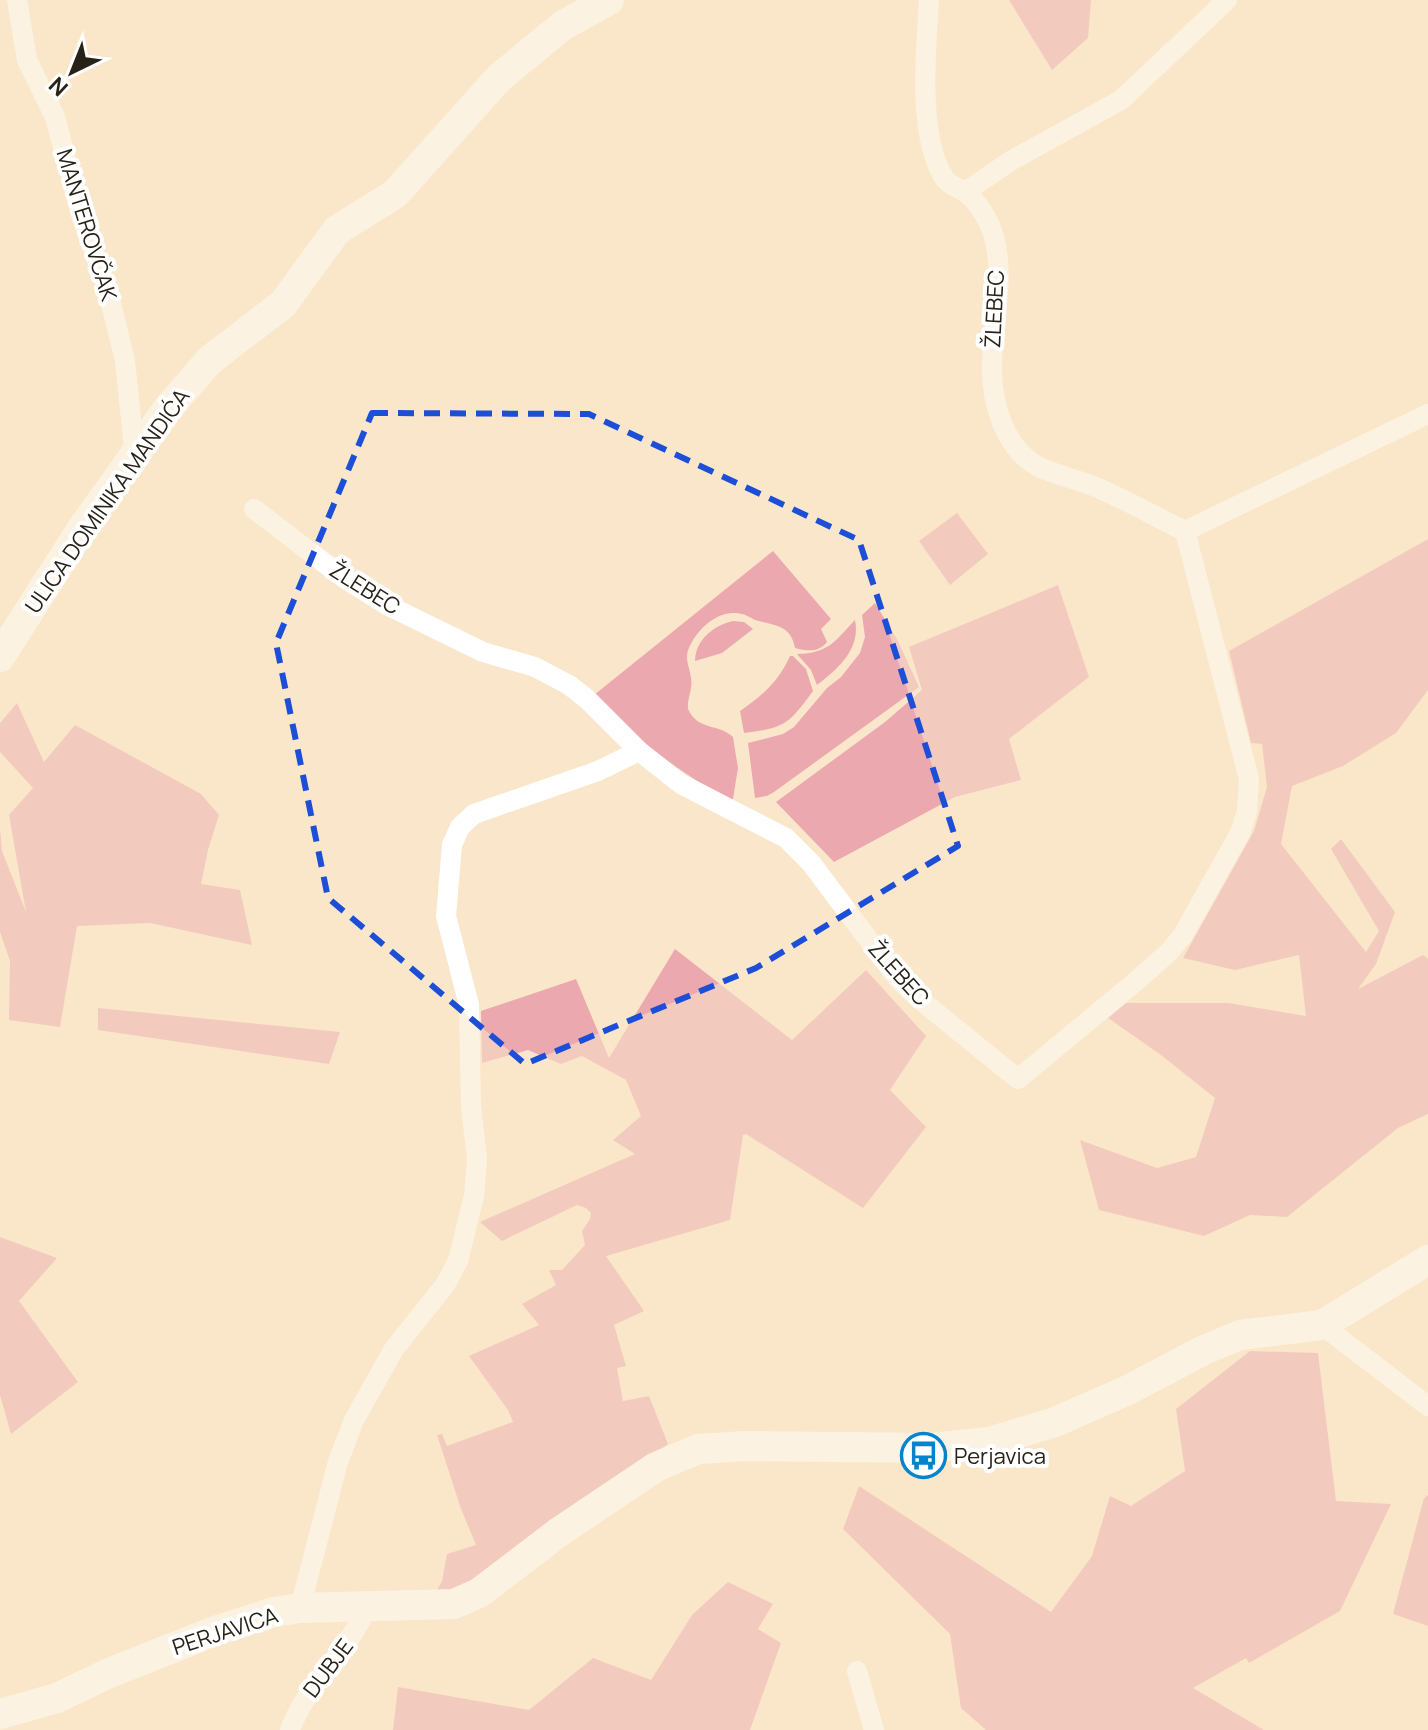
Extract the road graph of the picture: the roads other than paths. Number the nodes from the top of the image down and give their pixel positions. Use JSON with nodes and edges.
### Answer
{"nodes":[{"id":1,"x":17,"y":0,"type":"edge"},
{"id":2,"x":609,"y":0,"type":"edge"},
{"id":3,"x":929,"y":0,"type":"edge"},
{"id":4,"x":1227,"y":0,"type":"edge"},
{"id":5,"x":965,"y":192,"type":"junction"},
{"id":6,"x":1428,"y":414,"type":"edge"},
{"id":7,"x":135,"y":457,"type":"junction"},
{"id":8,"x":254,"y":509,"type":"dead end"},
{"id":9,"x":1185,"y":531,"type":"junction"},
{"id":10,"x":0,"y":657,"type":"edge"},
{"id":11,"x":639,"y":751,"type":"junction"},
{"id":12,"x":1428,"y":1260,"type":"edge"},
{"id":13,"x":1322,"y":1325,"type":"junction"},
{"id":14,"x":1428,"y":1406,"type":"edge"},
{"id":15,"x":367,"y":1606,"type":"junction"},
{"id":16,"x":300,"y":1608,"type":"junction"},
{"id":17,"x":857,"y":1671,"type":"dead end"},
{"id":18,"x":0,"y":1714,"type":"edge"},
{"id":19,"x":290,"y":1730,"type":"edge"},
{"id":20,"x":874,"y":1730,"type":"edge"}],
"edges":[{"from":1,"to":7,"type":"street","name":"MANTEROVČAK"},
{"from":2,"to":7,"type":"street","name":"ULICA DOMINIKA MANDIĆA"},
{"from":3,"to":5,"type":"street","name":"ŽLEBEC"},
{"from":4,"to":5,"type":"street"},
{"from":5,"to":9,"type":"street","name":"ŽLEBEC"},
{"from":6,"to":9,"type":"street"},
{"from":7,"to":10,"type":"street","name":"ULICA DOMINIKA MANDIĆA"},
{"from":8,"to":11,"type":"street","name":"ŽLEBEC"},
{"from":9,"to":11,"type":"street","name":"ŽLEBEC"},
{"from":11,"to":16,"type":"street"},
{"from":12,"to":13,"type":"street","name":"PERJAVICA"},
{"from":13,"to":14,"type":"street"},
{"from":13,"to":15,"type":"street","name":"PERJAVICA"},
{"from":15,"to":16,"type":"street","name":"PERJAVICA"},
{"from":15,"to":19,"type":"street","name":"DUBJE"},
{"from":16,"to":18,"type":"street","name":"PERJAVICA"},
{"from":17,"to":20,"type":"street"}]}
